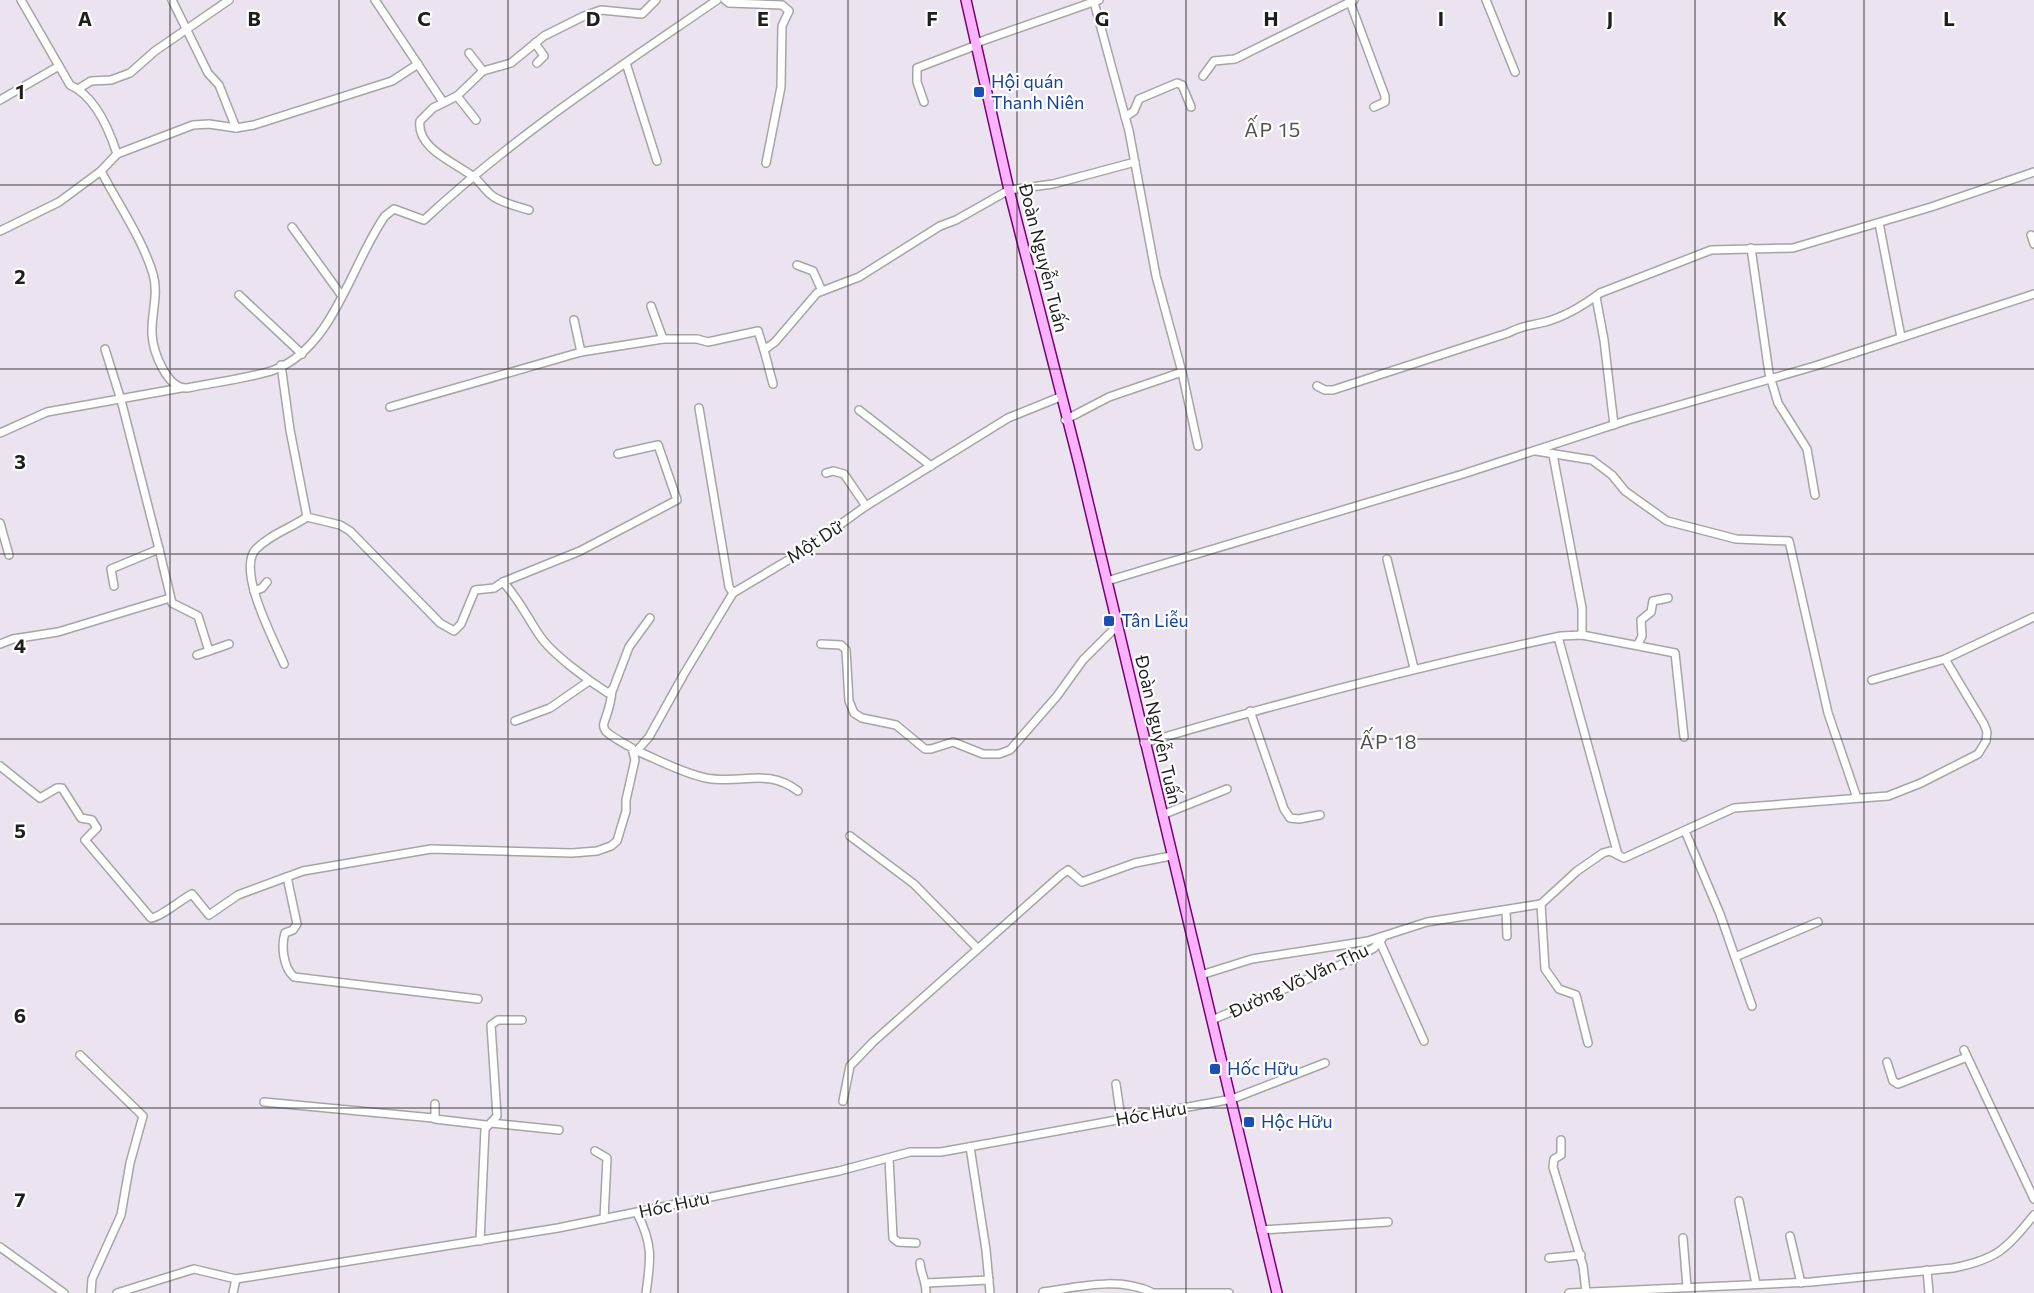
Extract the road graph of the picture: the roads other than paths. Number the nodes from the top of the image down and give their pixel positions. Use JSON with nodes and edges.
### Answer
{"nodes":[{"id":1,"x":21,"y":0,"type":"edge"},
{"id":2,"x":172,"y":0,"type":"edge"},
{"id":3,"x":230,"y":0,"type":"edge"},
{"id":4,"x":375,"y":0,"type":"edge"},
{"id":5,"x":656,"y":0,"type":"edge"},
{"id":6,"x":717,"y":0,"type":"edge"},
{"id":7,"x":725,"y":0,"type":"edge"},
{"id":8,"x":966,"y":0,"type":"edge"},
{"id":9,"x":1486,"y":0,"type":"edge"},
{"id":10,"x":1097,"y":1,"type":"edge"},
{"id":11,"x":1352,"y":1,"type":"edge"},
{"id":12,"x":189,"y":30,"type":"junction"},
{"id":13,"x":535,"y":43,"type":"junction"},
{"id":14,"x":977,"y":44,"type":"junction"},
{"id":15,"x":469,"y":53,"type":"dead end"},
{"id":16,"x":537,"y":63,"type":"dead end"},
{"id":17,"x":626,"y":63,"type":"junction"},
{"id":18,"x":418,"y":64,"type":"junction"},
{"id":19,"x":59,"y":66,"type":"junction"},
{"id":20,"x":483,"y":71,"type":"junction"},
{"id":21,"x":1515,"y":72,"type":"dead end"},
{"id":22,"x":1203,"y":76,"type":"dead end"},
{"id":23,"x":78,"y":89,"type":"junction"},
{"id":24,"x":457,"y":96,"type":"junction"},
{"id":25,"x":0,"y":100,"type":"edge"},
{"id":26,"x":443,"y":102,"type":"junction"},
{"id":27,"x":924,"y":102,"type":"dead end"},
{"id":28,"x":1374,"y":106,"type":"dead end"},
{"id":29,"x":1191,"y":108,"type":"dead end"},
{"id":30,"x":1125,"y":117,"type":"junction"},
{"id":31,"x":476,"y":120,"type":"dead end"},
{"id":32,"x":236,"y":128,"type":"junction"},
{"id":33,"x":117,"y":154,"type":"junction"},
{"id":34,"x":657,"y":161,"type":"dead end"},
{"id":35,"x":1135,"y":162,"type":"junction"},
{"id":36,"x":766,"y":163,"type":"dead end"},
{"id":37,"x":101,"y":171,"type":"junction"},
{"id":38,"x":2034,"y":172,"type":"edge"},
{"id":39,"x":472,"y":175,"type":"junction"},
{"id":40,"x":1008,"y":190,"type":"junction"},
{"id":41,"x":529,"y":210,"type":"dead end"},
{"id":42,"x":1879,"y":223,"type":"junction"},
{"id":43,"x":292,"y":227,"type":"dead end"},
{"id":44,"x":0,"y":231,"type":"edge"},
{"id":45,"x":2031,"y":235,"type":"dead end"},
{"id":46,"x":2034,"y":243,"type":"edge"},
{"id":47,"x":1750,"y":248,"type":"junction"},
{"id":48,"x":797,"y":265,"type":"dead end"},
{"id":49,"x":822,"y":291,"type":"junction"},
{"id":50,"x":2034,"y":294,"type":"edge"},
{"id":51,"x":238,"y":295,"type":"dead end"},
{"id":52,"x":342,"y":296,"type":"junction"},
{"id":53,"x":1596,"y":297,"type":"junction"},
{"id":54,"x":651,"y":306,"type":"dead end"},
{"id":55,"x":574,"y":320,"type":"dead end"},
{"id":56,"x":1901,"y":337,"type":"junction"},
{"id":57,"x":663,"y":339,"type":"junction"},
{"id":58,"x":105,"y":349,"type":"dead end"},
{"id":59,"x":764,"y":350,"type":"junction"},
{"id":60,"x":581,"y":352,"type":"junction"},
{"id":61,"x":302,"y":354,"type":"junction"},
{"id":62,"x":281,"y":366,"type":"junction"},
{"id":63,"x":1182,"y":372,"type":"junction"},
{"id":64,"x":1771,"y":379,"type":"junction"},
{"id":65,"x":773,"y":384,"type":"dead end"},
{"id":66,"x":1317,"y":387,"type":"dead end"},
{"id":67,"x":180,"y":388,"type":"junction"},
{"id":68,"x":1060,"y":397,"type":"junction"},
{"id":69,"x":121,"y":400,"type":"junction"},
{"id":70,"x":390,"y":407,"type":"dead end"},
{"id":71,"x":699,"y":408,"type":"dead end"},
{"id":72,"x":860,"y":410,"type":"dead end"},
{"id":73,"x":1065,"y":420,"type":"junction"},
{"id":74,"x":1614,"y":425,"type":"junction"},
{"id":75,"x":0,"y":433,"type":"edge"},
{"id":76,"x":1198,"y":446,"type":"dead end"},
{"id":77,"x":1536,"y":451,"type":"junction"},
{"id":78,"x":618,"y":454,"type":"dead end"},
{"id":79,"x":1553,"y":456,"type":"junction"},
{"id":80,"x":931,"y":466,"type":"junction"},
{"id":81,"x":826,"y":473,"type":"dead end"},
{"id":82,"x":1815,"y":495,"type":"dead end"},
{"id":83,"x":866,"y":506,"type":"junction"},
{"id":84,"x":307,"y":517,"type":"junction"},
{"id":85,"x":0,"y":523,"type":"edge"},
{"id":86,"x":159,"y":549,"type":"junction"},
{"id":87,"x":9,"y":555,"type":"dead end"},
{"id":88,"x":1387,"y":559,"type":"dead end"},
{"id":89,"x":1107,"y":580,"type":"junction"},
{"id":90,"x":267,"y":582,"type":"dead end"},
{"id":91,"x":503,"y":582,"type":"junction"},
{"id":92,"x":114,"y":586,"type":"dead end"},
{"id":93,"x":254,"y":591,"type":"junction"},
{"id":94,"x":733,"y":593,"type":"junction"},
{"id":95,"x":170,"y":598,"type":"junction"},
{"id":96,"x":1668,"y":598,"type":"dead end"},
{"id":97,"x":2034,"y":617,"type":"edge"},
{"id":98,"x":650,"y":618,"type":"dead end"},
{"id":99,"x":1117,"y":626,"type":"junction"},
{"id":100,"x":1581,"y":635,"type":"junction"},
{"id":101,"x":1557,"y":637,"type":"junction"},
{"id":102,"x":0,"y":644,"type":"edge"},
{"id":103,"x":229,"y":644,"type":"dead end"},
{"id":104,"x":822,"y":644,"type":"dead end"},
{"id":105,"x":1638,"y":644,"type":"junction"},
{"id":106,"x":209,"y":651,"type":"junction"},
{"id":107,"x":198,"y":655,"type":"dead end"},
{"id":108,"x":1945,"y":659,"type":"junction"},
{"id":109,"x":284,"y":664,"type":"dead end"},
{"id":110,"x":1414,"y":669,"type":"junction"},
{"id":111,"x":1872,"y":680,"type":"dead end"},
{"id":112,"x":588,"y":681,"type":"junction"},
{"id":113,"x":612,"y":691,"type":"junction"},
{"id":114,"x":1250,"y":711,"type":"junction"},
{"id":115,"x":515,"y":721,"type":"dead end"},
{"id":116,"x":1684,"y":736,"type":"dead end"},
{"id":117,"x":1144,"y":743,"type":"junction"},
{"id":118,"x":636,"y":752,"type":"junction"},
{"id":119,"x":0,"y":766,"type":"edge"},
{"id":120,"x":1227,"y":789,"type":"dead end"},
{"id":121,"x":798,"y":791,"type":"dead end"},
{"id":122,"x":1857,"y":798,"type":"junction"},
{"id":123,"x":1162,"y":815,"type":"junction"},
{"id":124,"x":1320,"y":815,"type":"dead end"},
{"id":125,"x":1685,"y":831,"type":"junction"},
{"id":126,"x":850,"y":836,"type":"dead end"},
{"id":127,"x":1618,"y":855,"type":"junction"},
{"id":128,"x":1171,"y":856,"type":"junction"},
{"id":129,"x":287,"y":877,"type":"junction"},
{"id":130,"x":1541,"y":904,"type":"junction"},
{"id":131,"x":1506,"y":910,"type":"junction"},
{"id":132,"x":1818,"y":922,"type":"dead end"},
{"id":133,"x":1507,"y":936,"type":"dead end"},
{"id":134,"x":1382,"y":940,"type":"junction"},
{"id":135,"x":977,"y":948,"type":"junction"},
{"id":136,"x":1735,"y":957,"type":"junction"},
{"id":137,"x":1201,"y":975,"type":"junction"},
{"id":138,"x":478,"y":999,"type":"dead end"},
{"id":139,"x":1752,"y":1006,"type":"dead end"},
{"id":140,"x":522,"y":1020,"type":"dead end"},
{"id":141,"x":1212,"y":1020,"type":"junction"},
{"id":142,"x":1424,"y":1041,"type":"dead end"},
{"id":143,"x":1588,"y":1043,"type":"dead end"},
{"id":144,"x":80,"y":1055,"type":"dead end"},
{"id":145,"x":1887,"y":1062,"type":"dead end"},
{"id":146,"x":1325,"y":1064,"type":"dead end"},
{"id":147,"x":1116,"y":1084,"type":"dead end"},
{"id":148,"x":1232,"y":1099,"type":"junction"},
{"id":149,"x":843,"y":1101,"type":"dead end"},
{"id":150,"x":264,"y":1102,"type":"dead end"},
{"id":151,"x":435,"y":1104,"type":"dead end"},
{"id":152,"x":433,"y":1118,"type":"junction"},
{"id":153,"x":1121,"y":1119,"type":"junction"},
{"id":154,"x":487,"y":1124,"type":"junction"},
{"id":155,"x":559,"y":1130,"type":"dead end"},
{"id":156,"x":1561,"y":1140,"type":"dead end"},
{"id":157,"x":970,"y":1147,"type":"junction"},
{"id":158,"x":595,"y":1151,"type":"dead end"},
{"id":159,"x":889,"y":1158,"type":"junction"},
{"id":160,"x":2034,"y":1199,"type":"edge"},
{"id":161,"x":1739,"y":1201,"type":"dead end"},
{"id":162,"x":637,"y":1212,"type":"junction"},
{"id":163,"x":2034,"y":1215,"type":"edge"},
{"id":164,"x":604,"y":1219,"type":"junction"},
{"id":165,"x":1388,"y":1222,"type":"dead end"},
{"id":166,"x":1261,"y":1230,"type":"junction"},
{"id":167,"x":1790,"y":1236,"type":"dead end"},
{"id":168,"x":1683,"y":1238,"type":"dead end"},
{"id":169,"x":480,"y":1241,"type":"junction"},
{"id":170,"x":916,"y":1243,"type":"dead end"},
{"id":171,"x":0,"y":1247,"type":"edge"},
{"id":172,"x":1581,"y":1255,"type":"junction"},
{"id":173,"x":1549,"y":1258,"type":"dead end"},
{"id":174,"x":920,"y":1263,"type":"dead end"},
{"id":175,"x":1927,"y":1270,"type":"junction"},
{"id":176,"x":236,"y":1279,"type":"junction"},
{"id":177,"x":989,"y":1280,"type":"junction"},
{"id":178,"x":926,"y":1283,"type":"junction"},
{"id":179,"x":1801,"y":1283,"type":"junction"},
{"id":180,"x":1756,"y":1284,"type":"junction"},
{"id":181,"x":1687,"y":1287,"type":"junction"},
{"id":182,"x":1616,"y":1291,"type":"edge"},
{"id":183,"x":1043,"y":1292,"type":"edge"},
{"id":184,"x":1586,"y":1292,"type":"edge"},
{"id":185,"x":64,"y":1293,"type":"edge"},
{"id":186,"x":91,"y":1293,"type":"edge"},
{"id":187,"x":117,"y":1293,"type":"edge"},
{"id":188,"x":233,"y":1293,"type":"edge"},
{"id":189,"x":646,"y":1293,"type":"edge"},
{"id":190,"x":926,"y":1293,"type":"edge"},
{"id":191,"x":990,"y":1293,"type":"edge"},
{"id":192,"x":1155,"y":1293,"type":"edge"},
{"id":193,"x":1229,"y":1293,"type":"edge"},
{"id":194,"x":1277,"y":1293,"type":"edge"},
{"id":195,"x":1569,"y":1293,"type":"edge"},
{"id":196,"x":1929,"y":1293,"type":"edge"}],
"edges":[{"from":1,"to":19,"type":"street"},
{"from":2,"to":12,"type":"street"},
{"from":3,"to":12,"type":"street"},
{"from":4,"to":18,"type":"street"},
{"from":5,"to":13,"type":"street"},
{"from":6,"to":17,"type":"street"},
{"from":7,"to":36,"type":"street"},
{"from":8,"to":14,"type":"main road","name":"Đoàn Nguyễn Tuấn"},
{"from":9,"to":21,"type":"street"},
{"from":10,"to":14,"type":"street"},
{"from":10,"to":30,"type":"street"},
{"from":11,"to":22,"type":"street"},
{"from":11,"to":28,"type":"street"},
{"from":12,"to":23,"type":"street"},
{"from":12,"to":32,"type":"street"},
{"from":13,"to":16,"type":"street"},
{"from":13,"to":20,"type":"street"},
{"from":14,"to":27,"type":"street"},
{"from":14,"to":40,"type":"main road","name":"Đoàn Nguyễn Tuấn"},
{"from":15,"to":20,"type":"street"},
{"from":17,"to":34,"type":"street"},
{"from":17,"to":39,"type":"street"},
{"from":18,"to":26,"type":"street"},
{"from":18,"to":32,"type":"street"},
{"from":19,"to":23,"type":"street"},
{"from":19,"to":25,"type":"street"},
{"from":20,"to":24,"type":"street"},
{"from":23,"to":33,"type":"street"},
{"from":24,"to":26,"type":"street"},
{"from":24,"to":31,"type":"street"},
{"from":26,"to":39,"type":"street"},
{"from":29,"to":30,"type":"street"},
{"from":30,"to":35,"type":"street"},
{"from":32,"to":33,"type":"street"},
{"from":33,"to":37,"type":"street"},
{"from":35,"to":40,"type":"street"},
{"from":35,"to":63,"type":"street"},
{"from":37,"to":44,"type":"street"},
{"from":37,"to":67,"type":"street"},
{"from":38,"to":42,"type":"street"},
{"from":39,"to":41,"type":"street"},
{"from":39,"to":52,"type":"street"},
{"from":40,"to":49,"type":"street"},
{"from":40,"to":68,"type":"main road","name":"Đoàn Nguyễn Tuấn"},
{"from":42,"to":47,"type":"street"},
{"from":42,"to":56,"type":"street"},
{"from":43,"to":52,"type":"street"},
{"from":45,"to":46,"type":"street"},
{"from":47,"to":53,"type":"street"},
{"from":47,"to":64,"type":"street"},
{"from":48,"to":49,"type":"street"},
{"from":49,"to":59,"type":"street"},
{"from":50,"to":56,"type":"street"},
{"from":51,"to":61,"type":"street"},
{"from":52,"to":61,"type":"street"},
{"from":53,"to":66,"type":"street"},
{"from":53,"to":74,"type":"street"},
{"from":54,"to":57,"type":"street"},
{"from":55,"to":60,"type":"street"},
{"from":56,"to":64,"type":"street"},
{"from":57,"to":59,"type":"street"},
{"from":57,"to":60,"type":"street"},
{"from":58,"to":69,"type":"street"},
{"from":59,"to":65,"type":"street"},
{"from":60,"to":70,"type":"street"},
{"from":61,"to":62,"type":"street"},
{"from":62,"to":67,"type":"street"},
{"from":62,"to":84,"type":"street"},
{"from":63,"to":73,"type":"street"},
{"from":63,"to":76,"type":"street"},
{"from":64,"to":74,"type":"street"},
{"from":64,"to":82,"type":"street"},
{"from":67,"to":69,"type":"street"},
{"from":68,"to":73,"type":"main road","name":"Đoàn Nguyễn Tuấn"},
{"from":68,"to":80,"type":"street","name":"Một Dữ"},
{"from":69,"to":75,"type":"street"},
{"from":69,"to":86,"type":"street"},
{"from":71,"to":94,"type":"street"},
{"from":72,"to":80,"type":"street"},
{"from":73,"to":89,"type":"main road","name":"Đoàn Nguyễn Tuấn"},
{"from":74,"to":77,"type":"street"},
{"from":77,"to":79,"type":"street"},
{"from":77,"to":89,"type":"street"},
{"from":78,"to":91,"type":"street"},
{"from":79,"to":100,"type":"street"},
{"from":79,"to":122,"type":"street"},
{"from":80,"to":83,"type":"street","name":"Một Dữ"},
{"from":81,"to":83,"type":"street"},
{"from":83,"to":94,"type":"street","name":"Một Dữ"},
{"from":84,"to":91,"type":"street"},
{"from":84,"to":93,"type":"street"},
{"from":85,"to":87,"type":"street"},
{"from":86,"to":92,"type":"street"},
{"from":86,"to":95,"type":"street"},
{"from":88,"to":110,"type":"street"},
{"from":89,"to":99,"type":"main road","name":"Đoàn Nguyễn Tuấn"},
{"from":90,"to":93,"type":"street"},
{"from":91,"to":112,"type":"street"},
{"from":93,"to":109,"type":"street"},
{"from":94,"to":118,"type":"street","name":"Một Dữ"},
{"from":95,"to":102,"type":"street"},
{"from":95,"to":106,"type":"street"},
{"from":96,"to":105,"type":"street"},
{"from":97,"to":108,"type":"street"},
{"from":98,"to":113,"type":"street"},
{"from":99,"to":104,"type":"street"},
{"from":99,"to":117,"type":"main road","name":"Đoàn Nguyễn Tuấn"},
{"from":100,"to":101,"type":"street"},
{"from":100,"to":105,"type":"street"},
{"from":101,"to":110,"type":"street"},
{"from":101,"to":127,"type":"street"},
{"from":103,"to":106,"type":"street"},
{"from":105,"to":116,"type":"street"},
{"from":106,"to":107,"type":"street"},
{"from":108,"to":111,"type":"street"},
{"from":108,"to":122,"type":"street"},
{"from":110,"to":114,"type":"street"},
{"from":112,"to":113,"type":"street"},
{"from":112,"to":115,"type":"street"},
{"from":113,"to":118,"type":"street"},
{"from":114,"to":117,"type":"street"},
{"from":114,"to":124,"type":"street"},
{"from":117,"to":123,"type":"main road","name":"Đoàn Nguyễn Tuấn"},
{"from":118,"to":121,"type":"street"},
{"from":118,"to":129,"type":"street"},
{"from":119,"to":129,"type":"street"},
{"from":120,"to":123,"type":"street"},
{"from":122,"to":125,"type":"street"},
{"from":123,"to":128,"type":"main road","name":"Đoàn Nguyễn Tuấn"},
{"from":125,"to":127,"type":"street"},
{"from":125,"to":136,"type":"street"},
{"from":126,"to":135,"type":"street"},
{"from":127,"to":130,"type":"street"},
{"from":128,"to":135,"type":"street"},
{"from":128,"to":137,"type":"main road","name":"Đoàn Nguyễn Tuấn"},
{"from":129,"to":138,"type":"street"},
{"from":130,"to":131,"type":"street"},
{"from":130,"to":143,"type":"street"},
{"from":131,"to":133,"type":"street"},
{"from":131,"to":134,"type":"street"},
{"from":132,"to":136,"type":"street"},
{"from":134,"to":137,"type":"street"},
{"from":134,"to":141,"type":"street","name":"Đường Võ Văn Thu"},
{"from":134,"to":142,"type":"street"},
{"from":135,"to":149,"type":"street"},
{"from":136,"to":139,"type":"street"},
{"from":137,"to":141,"type":"main road","name":"Đoàn Nguyễn Tuấn"},
{"from":140,"to":154,"type":"street"},
{"from":141,"to":148,"type":"main road","name":"Đoàn Nguyễn Tuấn"},
{"from":144,"to":186,"type":"street"},
{"from":145,"to":160,"type":"street"},
{"from":146,"to":148,"type":"street","name":"Hóc Hưu"},
{"from":147,"to":153,"type":"street"},
{"from":148,"to":153,"type":"street","name":"Hóc Hưu"},
{"from":148,"to":166,"type":"main road","name":"Đoàn Nguyễn Tuấn"},
{"from":150,"to":152,"type":"street"},
{"from":151,"to":152,"type":"street"},
{"from":152,"to":154,"type":"street"},
{"from":153,"to":157,"type":"street","name":"Hóc Hưu"},
{"from":154,"to":155,"type":"street"},
{"from":154,"to":169,"type":"street"},
{"from":156,"to":172,"type":"street"},
{"from":157,"to":159,"type":"street","name":"Hóc Hưu"},
{"from":157,"to":177,"type":"street"},
{"from":158,"to":164,"type":"street"},
{"from":159,"to":162,"type":"street","name":"Hóc Hưu"},
{"from":159,"to":170,"type":"street"},
{"from":161,"to":180,"type":"street"},
{"from":162,"to":164,"type":"street","name":"Hóc Hưu"},
{"from":162,"to":189,"type":"street"},
{"from":163,"to":175,"type":"street"},
{"from":164,"to":169,"type":"street","name":"Hóc Hưu"},
{"from":165,"to":166,"type":"street"},
{"from":166,"to":194,"type":"main road","name":"Đoàn Nguyễn Tuấn"},
{"from":167,"to":179,"type":"street"},
{"from":168,"to":181,"type":"street"},
{"from":169,"to":176,"type":"street","name":"Hóc Hưu"},
{"from":171,"to":185,"type":"street"},
{"from":172,"to":173,"type":"street"},
{"from":172,"to":184,"type":"street"},
{"from":174,"to":178,"type":"street"},
{"from":175,"to":179,"type":"street"},
{"from":175,"to":196,"type":"street"},
{"from":176,"to":187,"type":"street","name":"Hóc Hưu"},
{"from":176,"to":188,"type":"street"},
{"from":177,"to":178,"type":"street"},
{"from":177,"to":191,"type":"street"},
{"from":178,"to":190,"type":"street"},
{"from":179,"to":180,"type":"street"},
{"from":180,"to":181,"type":"street"},
{"from":181,"to":182,"type":"street"},
{"from":182,"to":184,"type":"street"},
{"from":183,"to":192,"type":"street"},
{"from":184,"to":195,"type":"street"},
{"from":192,"to":193,"type":"street"}]}
